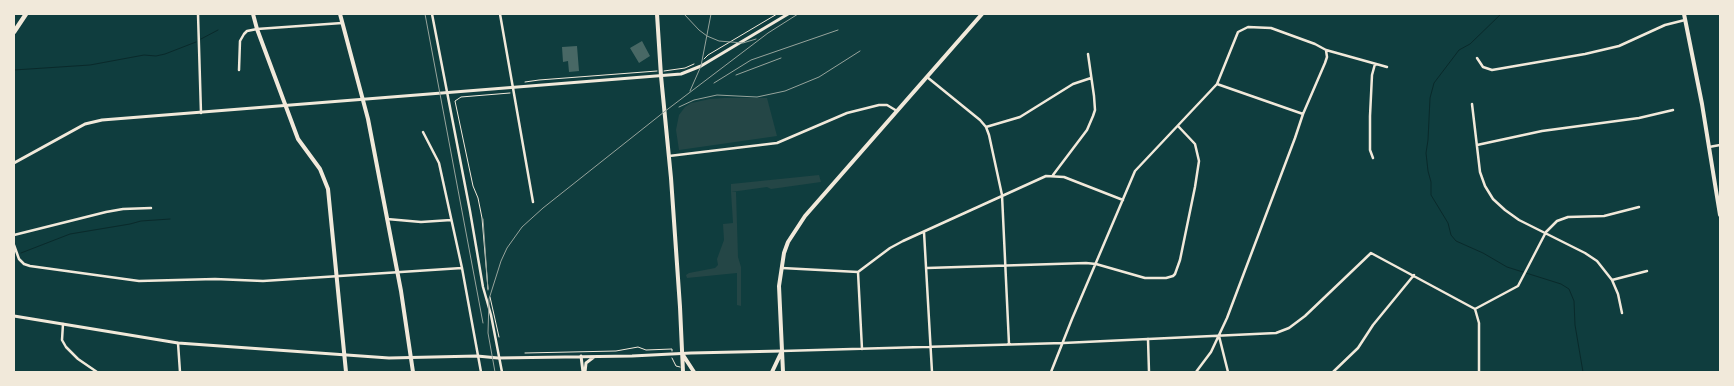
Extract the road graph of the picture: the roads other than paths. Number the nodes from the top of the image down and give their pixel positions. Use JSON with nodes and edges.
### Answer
{"nodes":[{"id":1,"x":26,"y":14,"type":"edge"},
{"id":2,"x":198,"y":14,"type":"edge"},
{"id":3,"x":254,"y":14,"type":"edge"},
{"id":4,"x":340,"y":14,"type":"edge"},
{"id":5,"x":432,"y":14,"type":"edge"},
{"id":6,"x":500,"y":14,"type":"edge"},
{"id":7,"x":657,"y":14,"type":"edge"},
{"id":8,"x":788,"y":14,"type":"edge"},
{"id":9,"x":982,"y":14,"type":"edge"},
{"id":10,"x":1684,"y":14,"type":"edge"},
{"id":11,"x":1685,"y":20,"type":"junction"},
{"id":12,"x":342,"y":23,"type":"junction"},
{"id":13,"x":257,"y":29,"type":"junction"},
{"id":14,"x":14,"y":32,"type":"edge"},
{"id":15,"x":1326,"y":50,"type":"junction"},
{"id":16,"x":1088,"y":54,"type":"dead end"},
{"id":17,"x":1477,"y":58,"type":"dead end"},
{"id":18,"x":1375,"y":64,"type":"junction"},
{"id":19,"x":1388,"y":67,"type":"dead end"},
{"id":20,"x":239,"y":70,"type":"dead end"},
{"id":21,"x":661,"y":76,"type":"junction"},
{"id":22,"x":927,"y":77,"type":"junction"},
{"id":23,"x":1091,"y":78,"type":"junction"},
{"id":24,"x":1217,"y":84,"type":"junction"},
{"id":25,"x":514,"y":88,"type":"junction"},
{"id":26,"x":448,"y":93,"type":"junction"},
{"id":27,"x":363,"y":98,"type":"junction"},
{"id":28,"x":1472,"y":104,"type":"dead end"},
{"id":29,"x":285,"y":106,"type":"junction"},
{"id":30,"x":1673,"y":110,"type":"dead end"},
{"id":31,"x":897,"y":111,"type":"junction"},
{"id":32,"x":202,"y":113,"type":"junction"},
{"id":33,"x":1302,"y":114,"type":"junction"},
{"id":34,"x":1178,"y":126,"type":"junction"},
{"id":35,"x":986,"y":127,"type":"junction"},
{"id":36,"x":423,"y":132,"type":"dead end"},
{"id":37,"x":1477,"y":145,"type":"junction"},
{"id":38,"x":1720,"y":145,"type":"edge"},
{"id":39,"x":1709,"y":147,"type":"junction"},
{"id":40,"x":669,"y":156,"type":"junction"},
{"id":41,"x":1374,"y":158,"type":"dead end"},
{"id":42,"x":14,"y":163,"type":"edge"},
{"id":43,"x":1053,"y":175,"type":"junction"},
{"id":44,"x":1002,"y":195,"type":"junction"},
{"id":45,"x":1123,"y":200,"type":"junction"},
{"id":46,"x":533,"y":202,"type":"dead end"},
{"id":47,"x":1639,"y":207,"type":"dead end"},
{"id":48,"x":151,"y":208,"type":"dead end"},
{"id":49,"x":1720,"y":215,"type":"edge"},
{"id":50,"x":387,"y":219,"type":"junction"},
{"id":51,"x":451,"y":220,"type":"junction"},
{"id":52,"x":924,"y":232,"type":"junction"},
{"id":53,"x":1546,"y":233,"type":"junction"},
{"id":54,"x":14,"y":235,"type":"edge"},
{"id":55,"x":14,"y":245,"type":"edge"},
{"id":56,"x":1096,"y":264,"type":"junction"},
{"id":57,"x":1005,"y":266,"type":"junction"},
{"id":58,"x":462,"y":268,"type":"junction"},
{"id":59,"x":781,"y":268,"type":"junction"},
{"id":60,"x":927,"y":268,"type":"junction"},
{"id":61,"x":1647,"y":271,"type":"dead end"},
{"id":62,"x":397,"y":272,"type":"junction"},
{"id":63,"x":858,"y":272,"type":"junction"},
{"id":64,"x":1414,"y":275,"type":"junction"},
{"id":65,"x":338,"y":276,"type":"junction"},
{"id":66,"x":1612,"y":280,"type":"junction"},
{"id":67,"x":1475,"y":309,"type":"junction"},
{"id":68,"x":1622,"y":313,"type":"dead end"},
{"id":69,"x":14,"y":316,"type":"edge"},
{"id":70,"x":62,"y":324,"type":"junction"},
{"id":71,"x":1220,"y":336,"type":"junction"},
{"id":72,"x":1148,"y":339,"type":"junction"},
{"id":73,"x":178,"y":343,"type":"junction"},
{"id":74,"x":1063,"y":343,"type":"junction"},
{"id":75,"x":1009,"y":344,"type":"junction"},
{"id":76,"x":930,"y":347,"type":"junction"},
{"id":77,"x":862,"y":349,"type":"junction"},
{"id":78,"x":782,"y":351,"type":"junction"},
{"id":79,"x":682,"y":354,"type":"junction"},
{"id":80,"x":344,"y":356,"type":"junction"},
{"id":81,"x":478,"y":356,"type":"junction"},
{"id":82,"x":581,"y":356,"type":"junction"},
{"id":83,"x":596,"y":356,"type":"junction"},
{"id":84,"x":412,"y":358,"type":"junction"},
{"id":85,"x":498,"y":358,"type":"junction"},
{"id":86,"x":97,"y":372,"type":"edge"},
{"id":87,"x":180,"y":372,"type":"edge"},
{"id":88,"x":346,"y":372,"type":"edge"},
{"id":89,"x":413,"y":372,"type":"edge"},
{"id":90,"x":481,"y":372,"type":"edge"},
{"id":91,"x":502,"y":372,"type":"edge"},
{"id":92,"x":584,"y":372,"type":"edge"},
{"id":93,"x":682,"y":372,"type":"edge"},
{"id":94,"x":694,"y":372,"type":"edge"},
{"id":95,"x":772,"y":372,"type":"edge"},
{"id":96,"x":783,"y":372,"type":"edge"},
{"id":97,"x":932,"y":372,"type":"edge"},
{"id":98,"x":1051,"y":372,"type":"edge"},
{"id":99,"x":1149,"y":372,"type":"edge"},
{"id":100,"x":1196,"y":372,"type":"edge"},
{"id":101,"x":1228,"y":372,"type":"edge"},
{"id":102,"x":1333,"y":372,"type":"edge"},
{"id":103,"x":1479,"y":372,"type":"edge"}],
"edges":[{"from":1,"to":14,"type":"highway"},
{"from":2,"to":32,"type":"street"},
{"from":3,"to":13,"type":"main road"},
{"from":4,"to":12,"type":"main road"},
{"from":5,"to":26,"type":"street"},
{"from":6,"to":25,"type":"street"},
{"from":7,"to":21,"type":"main road"},
{"from":8,"to":21,"type":"street"},
{"from":9,"to":22,"type":"main road"},
{"from":10,"to":11,"type":"main road"},
{"from":11,"to":17,"type":"street"},
{"from":11,"to":39,"type":"main road"},
{"from":12,"to":13,"type":"street"},
{"from":12,"to":27,"type":"main road"},
{"from":13,"to":20,"type":"street"},
{"from":13,"to":29,"type":"main road"},
{"from":15,"to":18,"type":"street"},
{"from":15,"to":24,"type":"street"},
{"from":15,"to":33,"type":"street"},
{"from":16,"to":23,"type":"street"},
{"from":18,"to":19,"type":"street"},
{"from":18,"to":41,"type":"street"},
{"from":21,"to":25,"type":"street"},
{"from":21,"to":40,"type":"main road"},
{"from":22,"to":31,"type":"main road"},
{"from":22,"to":35,"type":"street"},
{"from":23,"to":35,"type":"street"},
{"from":23,"to":43,"type":"street"},
{"from":24,"to":33,"type":"street"},
{"from":24,"to":34,"type":"street"},
{"from":25,"to":26,"type":"street"},
{"from":25,"to":46,"type":"street"},
{"from":26,"to":27,"type":"street"},
{"from":26,"to":85,"type":"street"},
{"from":27,"to":29,"type":"street"},
{"from":27,"to":50,"type":"main road"},
{"from":28,"to":37,"type":"street"},
{"from":29,"to":32,"type":"street"},
{"from":29,"to":65,"type":"main road"},
{"from":30,"to":37,"type":"street"},
{"from":31,"to":40,"type":"street"},
{"from":31,"to":59,"type":"main road"},
{"from":32,"to":42,"type":"street"},
{"from":33,"to":71,"type":"street"},
{"from":34,"to":45,"type":"street"},
{"from":34,"to":56,"type":"street"},
{"from":35,"to":44,"type":"street"},
{"from":36,"to":51,"type":"street"},
{"from":37,"to":53,"type":"street"},
{"from":38,"to":39,"type":"street"},
{"from":39,"to":49,"type":"main road"},
{"from":40,"to":79,"type":"main road"},
{"from":43,"to":44,"type":"street"},
{"from":43,"to":45,"type":"street"},
{"from":44,"to":52,"type":"street"},
{"from":44,"to":57,"type":"street"},
{"from":45,"to":56,"type":"street"},
{"from":47,"to":53,"type":"street"},
{"from":48,"to":54,"type":"street"},
{"from":50,"to":51,"type":"street"},
{"from":50,"to":62,"type":"main road"},
{"from":51,"to":58,"type":"street"},
{"from":52,"to":60,"type":"street"},
{"from":52,"to":63,"type":"street"},
{"from":53,"to":66,"type":"street"},
{"from":53,"to":67,"type":"street"},
{"from":55,"to":65,"type":"street"},
{"from":56,"to":57,"type":"street"},
{"from":56,"to":74,"type":"street"},
{"from":57,"to":60,"type":"street"},
{"from":57,"to":75,"type":"street"},
{"from":58,"to":62,"type":"street"},
{"from":58,"to":81,"type":"street"},
{"from":59,"to":63,"type":"street"},
{"from":59,"to":78,"type":"main road"},
{"from":60,"to":76,"type":"street"},
{"from":61,"to":66,"type":"street"},
{"from":62,"to":65,"type":"street"},
{"from":62,"to":84,"type":"main road"},
{"from":63,"to":77,"type":"street"},
{"from":64,"to":67,"type":"street"},
{"from":64,"to":71,"type":"street"},
{"from":64,"to":102,"type":"street"},
{"from":65,"to":80,"type":"main road"},
{"from":66,"to":68,"type":"street"},
{"from":67,"to":103,"type":"street"},
{"from":69,"to":70,"type":"street"},
{"from":70,"to":73,"type":"street"},
{"from":70,"to":86,"type":"street"},
{"from":71,"to":72,"type":"street"},
{"from":71,"to":100,"type":"street"},
{"from":71,"to":101,"type":"street"},
{"from":72,"to":74,"type":"street"},
{"from":72,"to":99,"type":"street"},
{"from":73,"to":80,"type":"street"},
{"from":73,"to":87,"type":"street"},
{"from":74,"to":75,"type":"street"},
{"from":74,"to":98,"type":"street"},
{"from":75,"to":76,"type":"street"},
{"from":76,"to":77,"type":"street"},
{"from":76,"to":97,"type":"street"},
{"from":77,"to":78,"type":"street"},
{"from":78,"to":79,"type":"street"},
{"from":78,"to":95,"type":"main road"},
{"from":78,"to":96,"type":"main road"},
{"from":79,"to":83,"type":"street"},
{"from":79,"to":93,"type":"main road"},
{"from":79,"to":94,"type":"main road"},
{"from":80,"to":84,"type":"street"},
{"from":80,"to":88,"type":"main road"},
{"from":81,"to":84,"type":"street"},
{"from":81,"to":85,"type":"street"},
{"from":81,"to":90,"type":"street"},
{"from":82,"to":83,"type":"street"},
{"from":82,"to":85,"type":"street"},
{"from":82,"to":92,"type":"street"},
{"from":83,"to":92,"type":"street"},
{"from":84,"to":89,"type":"main road"},
{"from":85,"to":91,"type":"street"}]}
